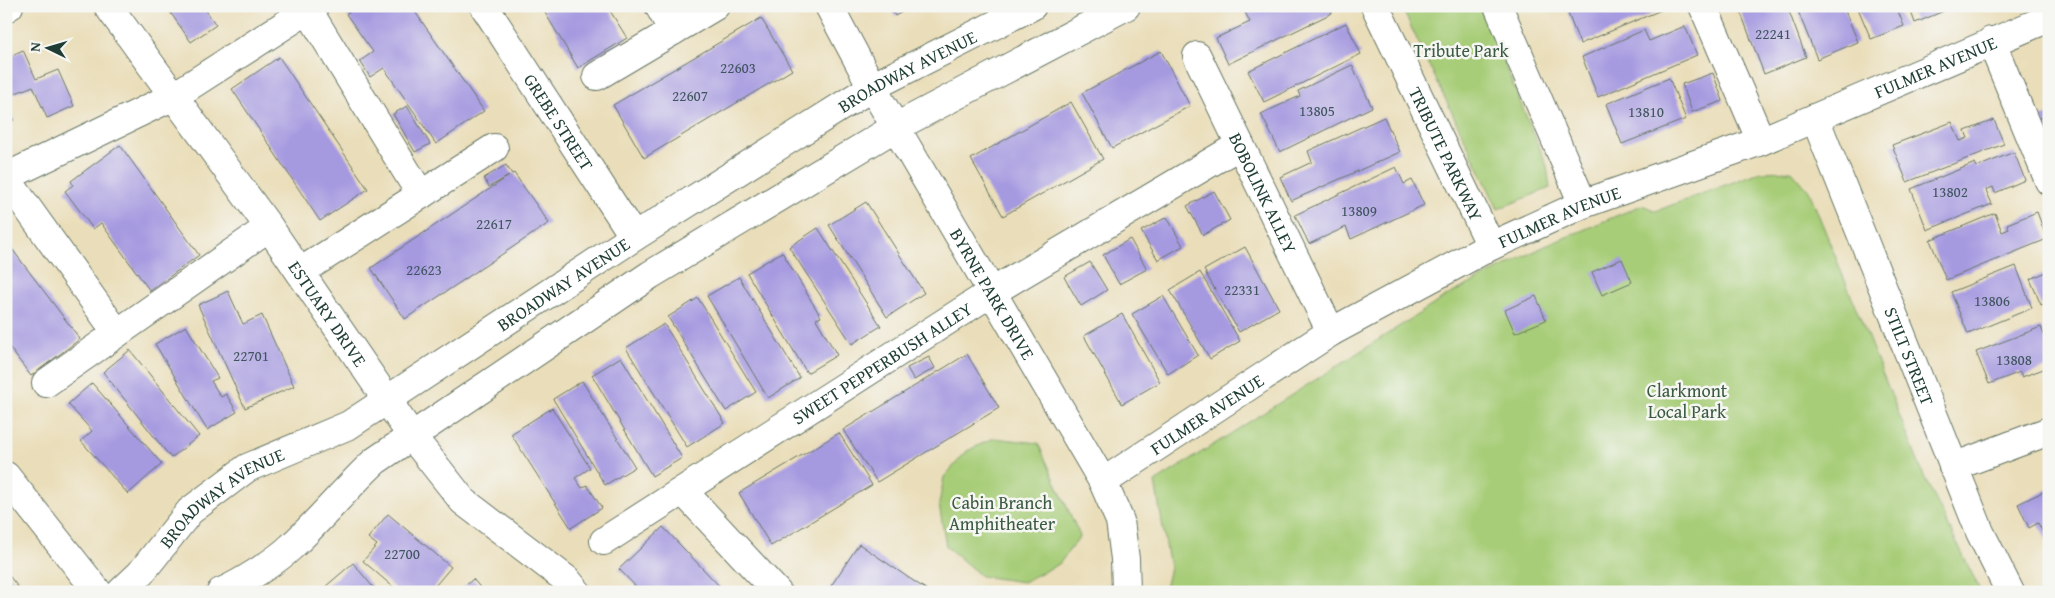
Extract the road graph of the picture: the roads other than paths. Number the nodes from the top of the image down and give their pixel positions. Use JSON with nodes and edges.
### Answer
{"nodes":[{"id":1,"x":108,"y":6,"type":"edge"},
{"id":2,"x":484,"y":6,"type":"edge"},
{"id":3,"x":659,"y":6,"type":"edge"},
{"id":4,"x":715,"y":6,"type":"edge"},
{"id":5,"x":829,"y":6,"type":"edge"},
{"id":6,"x":1032,"y":6,"type":"edge"},
{"id":7,"x":1126,"y":6,"type":"edge"},
{"id":8,"x":1375,"y":6,"type":"edge"},
{"id":9,"x":1498,"y":6,"type":"edge"},
{"id":10,"x":1703,"y":6,"type":"edge"},
{"id":11,"x":311,"y":8,"type":"edge"},
{"id":12,"x":2049,"y":18,"type":"edge"},
{"id":13,"x":673,"y":31,"type":"junction"},
{"id":14,"x":1991,"y":41,"type":"junction"},
{"id":15,"x":1197,"y":56,"type":"dead end"},
{"id":16,"x":596,"y":76,"type":"dead end"},
{"id":17,"x":872,"y":87,"type":"junction"},
{"id":18,"x":174,"y":96,"type":"junction"},
{"id":19,"x":1815,"y":118,"type":"junction"},
{"id":20,"x":896,"y":127,"type":"junction"},
{"id":21,"x":1761,"y":141,"type":"junction"},
{"id":22,"x":1240,"y":145,"type":"junction"},
{"id":23,"x":494,"y":148,"type":"dead end"},
{"id":24,"x":6,"y":177,"type":"edge"},
{"id":25,"x":2049,"y":181,"type":"edge"},
{"id":26,"x":421,"y":195,"type":"junction"},
{"id":27,"x":1583,"y":204,"type":"junction"},
{"id":28,"x":269,"y":227,"type":"junction"},
{"id":29,"x":634,"y":237,"type":"junction"},
{"id":30,"x":1491,"y":246,"type":"junction"},
{"id":31,"x":300,"y":272,"type":"junction"},
{"id":32,"x":992,"y":292,"type":"junction"},
{"id":33,"x":1331,"y":332,"type":"junction"},
{"id":34,"x":117,"y":333,"type":"junction"},
{"id":35,"x":46,"y":383,"type":"dead end"},
{"id":36,"x":388,"y":399,"type":"junction"},
{"id":37,"x":2049,"y":431,"type":"edge"},
{"id":38,"x":411,"y":435,"type":"junction"},
{"id":39,"x":1953,"y":467,"type":"junction"},
{"id":40,"x":6,"y":476,"type":"edge"},
{"id":41,"x":1103,"y":482,"type":"junction"},
{"id":42,"x":683,"y":490,"type":"junction"},
{"id":43,"x":604,"y":541,"type":"dead end"},
{"id":44,"x":566,"y":588,"type":"edge"},
{"id":45,"x":98,"y":592,"type":"edge"},
{"id":46,"x":121,"y":592,"type":"edge"},
{"id":47,"x":222,"y":592,"type":"edge"},
{"id":48,"x":777,"y":592,"type":"edge"},
{"id":49,"x":1126,"y":592,"type":"edge"},
{"id":50,"x":2010,"y":592,"type":"edge"}],
"edges":[{"from":1,"to":18,"type":"street","name":"ESTUARY DRIVE"},
{"from":2,"to":29,"type":"street","name":"GREBE STREET"},
{"from":3,"to":13,"type":"street"},
{"from":4,"to":13,"type":"street"},
{"from":5,"to":17,"type":"street","name":"BYRNE PARK DRIVE"},
{"from":6,"to":17,"type":"street","name":"BROADWAY AVENUE"},
{"from":7,"to":20,"type":"street"},
{"from":8,"to":30,"type":"street","name":"TRIBUTE PARKWAY"},
{"from":9,"to":27,"type":"street"},
{"from":10,"to":21,"type":"street"},
{"from":11,"to":18,"type":"street"},
{"from":11,"to":26,"type":"street"},
{"from":12,"to":14,"type":"street","name":"FULMER AVENUE"},
{"from":13,"to":16,"type":"street"},
{"from":14,"to":19,"type":"street","name":"FULMER AVENUE"},
{"from":14,"to":25,"type":"street"},
{"from":15,"to":22,"type":"street","name":"BOBOLINK ALLEY"},
{"from":17,"to":20,"type":"street","name":"BYRNE PARK DRIVE"},
{"from":17,"to":29,"type":"street","name":"BROADWAY AVENUE"},
{"from":18,"to":24,"type":"street"},
{"from":18,"to":28,"type":"street","name":"ESTUARY DRIVE"},
{"from":19,"to":21,"type":"street","name":"FULMER AVENUE"},
{"from":19,"to":39,"type":"street","name":"STILT STREET"},
{"from":20,"to":32,"type":"street","name":"BYRNE PARK DRIVE"},
{"from":20,"to":38,"type":"street"},
{"from":21,"to":27,"type":"street","name":"FULMER AVENUE"},
{"from":22,"to":32,"type":"street","name":"SWEET PEPPERBUSH ALLEY"},
{"from":22,"to":33,"type":"street","name":"BOBOLINK ALLEY"},
{"from":23,"to":26,"type":"street"},
{"from":24,"to":34,"type":"street"},
{"from":26,"to":31,"type":"street"},
{"from":27,"to":30,"type":"street","name":"FULMER AVENUE"},
{"from":28,"to":31,"type":"street","name":"ESTUARY DRIVE"},
{"from":28,"to":34,"type":"street"},
{"from":29,"to":36,"type":"street","name":"BROADWAY AVENUE"},
{"from":30,"to":33,"type":"street","name":"FULMER AVENUE"},
{"from":31,"to":36,"type":"street","name":"ESTUARY DRIVE"},
{"from":32,"to":41,"type":"street","name":"BYRNE PARK DRIVE"},
{"from":32,"to":42,"type":"street","name":"SWEET PEPPERBUSH ALLEY"},
{"from":33,"to":41,"type":"street","name":"FULMER AVENUE"},
{"from":34,"to":35,"type":"street"},
{"from":36,"to":38,"type":"street","name":"ESTUARY DRIVE"},
{"from":36,"to":46,"type":"street","name":"BROADWAY AVENUE"},
{"from":37,"to":39,"type":"street"},
{"from":38,"to":44,"type":"street","name":"ESTUARY DRIVE"},
{"from":38,"to":47,"type":"street"},
{"from":39,"to":50,"type":"street","name":"STILT STREET"},
{"from":40,"to":45,"type":"street"},
{"from":41,"to":49,"type":"street","name":"BYRNE PARK DRIVE"},
{"from":42,"to":43,"type":"street","name":"SWEET PEPPERBUSH ALLEY"},
{"from":42,"to":48,"type":"street"}]}
